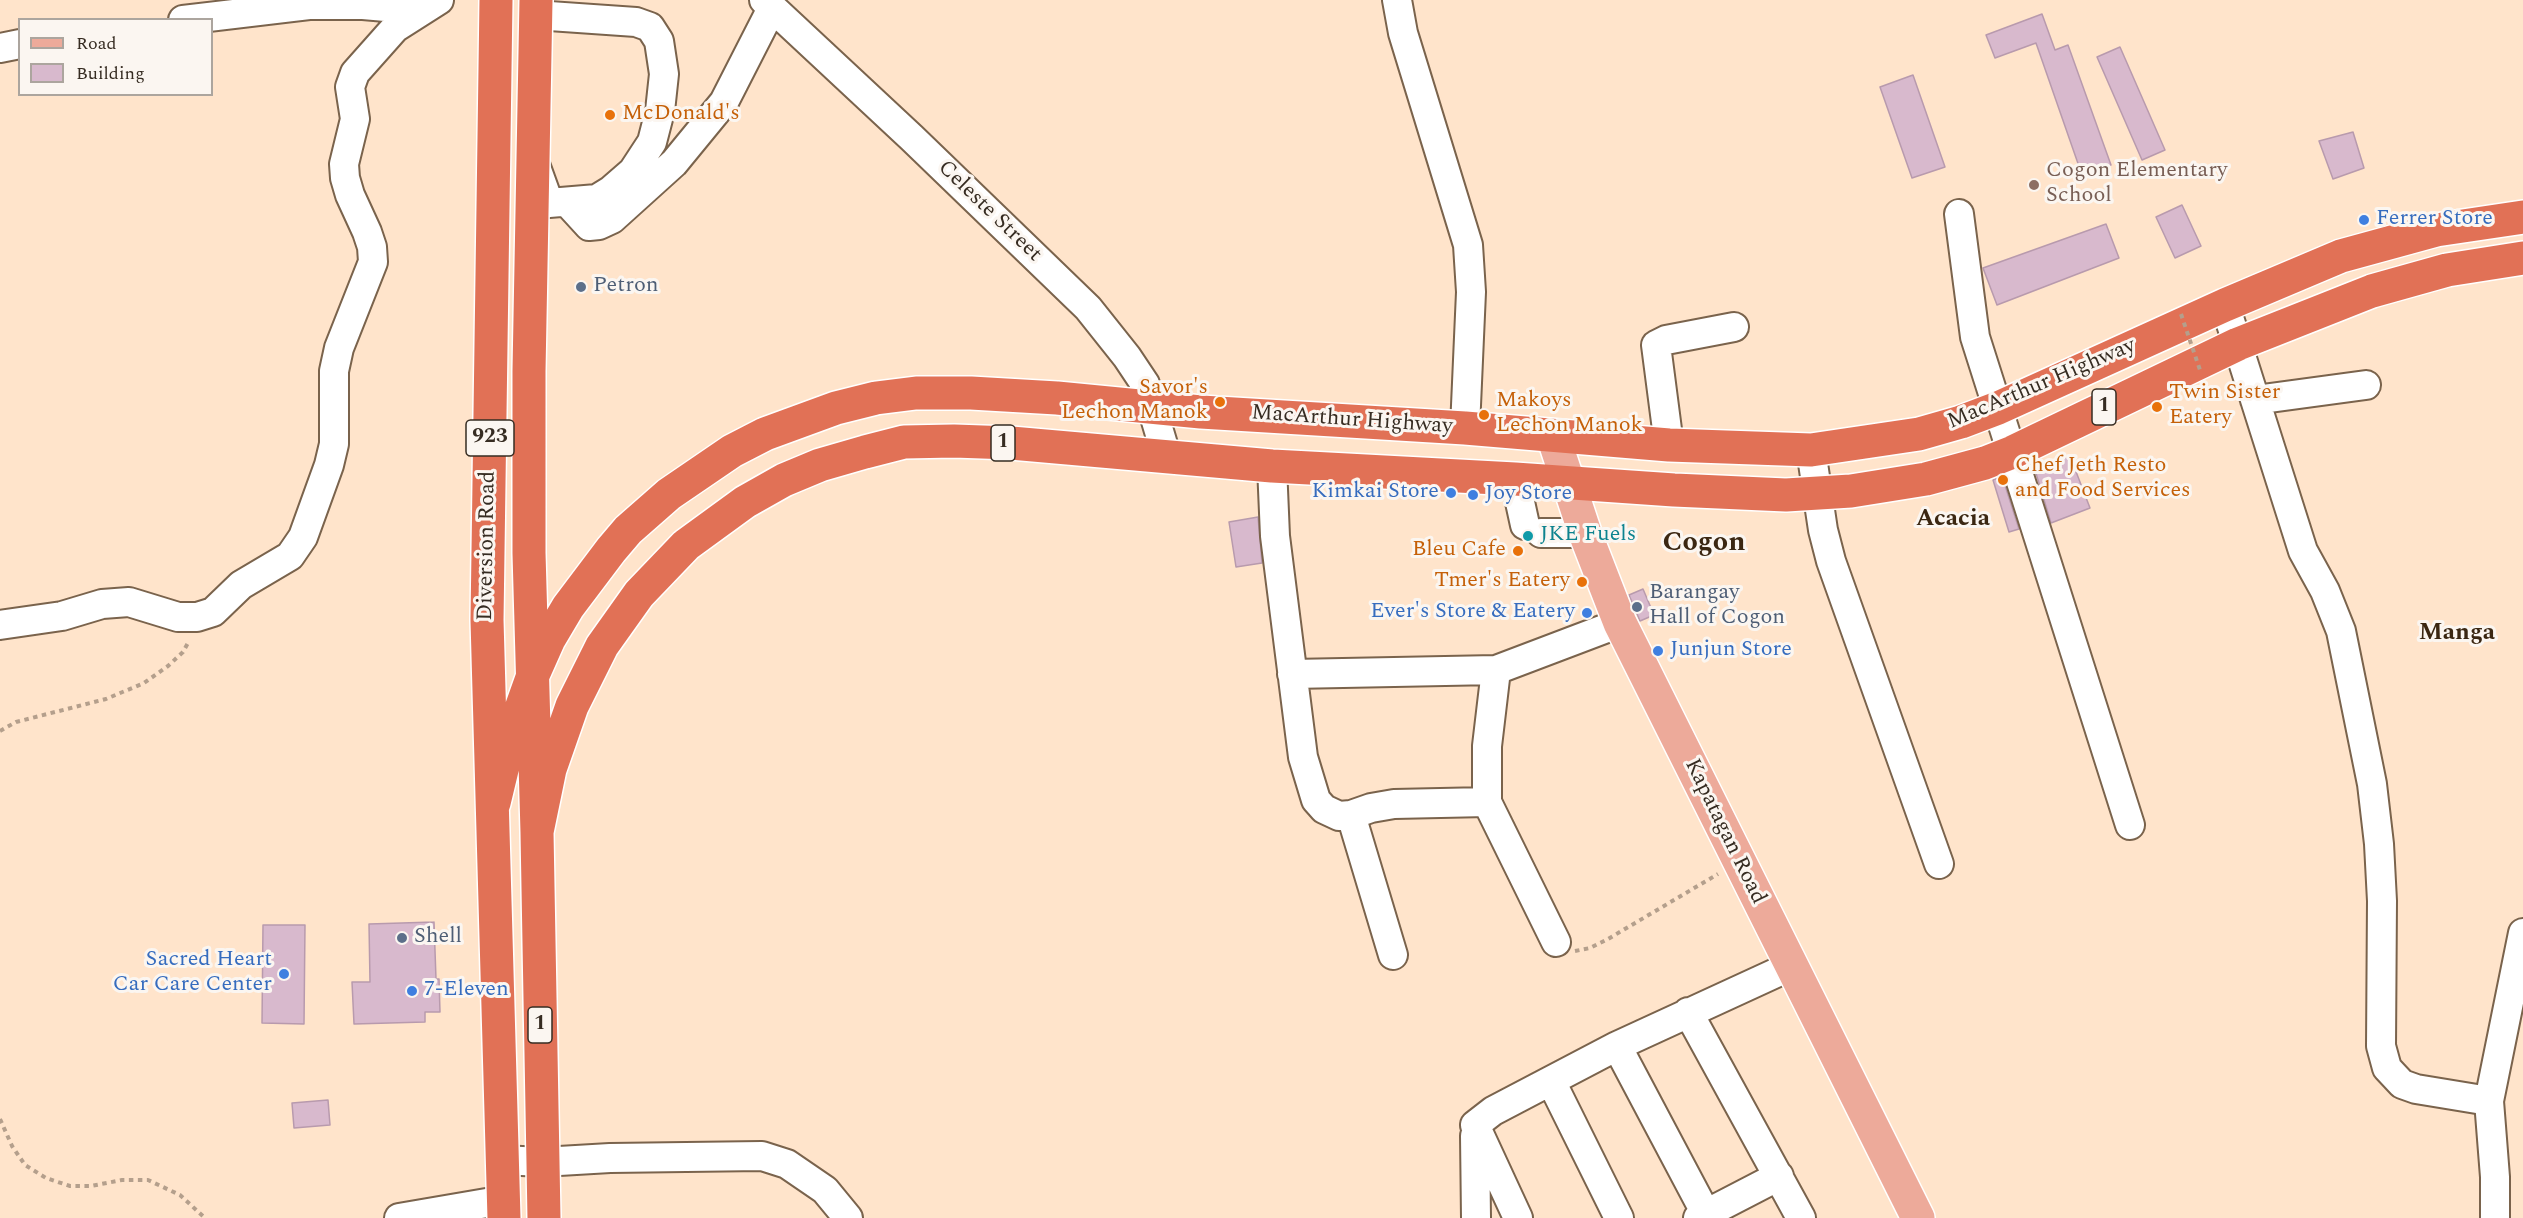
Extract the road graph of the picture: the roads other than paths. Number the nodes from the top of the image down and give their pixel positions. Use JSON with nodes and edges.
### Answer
{"nodes":[{"id":1,"x":496,"y":0,"type":"edge"},
{"id":2,"x":1396,"y":0,"type":"edge"},
{"id":3,"x":768,"y":4,"type":"edge"},
{"id":4,"x":429,"y":5,"type":"edge"},
{"id":5,"x":535,"y":8,"type":"edge"},
{"id":6,"x":200,"y":18,"type":"edge"},
{"id":7,"x":18,"y":44,"type":"edge"},
{"id":8,"x":0,"y":48,"type":"edge"},
{"id":9,"x":533,"y":157,"type":"junction"},
{"id":10,"x":567,"y":202,"type":"junction"},
{"id":11,"x":1959,"y":214,"type":"dead end"},
{"id":12,"x":2523,"y":217,"type":"edge"},
{"id":13,"x":2523,"y":258,"type":"edge"},
{"id":14,"x":2224,"y":305,"type":"junction"},
{"id":15,"x":1734,"y":327,"type":"dead end"},
{"id":16,"x":2238,"y":344,"type":"junction"},
{"id":17,"x":2366,"y":385,"type":"dead end"},
{"id":18,"x":2255,"y":400,"type":"junction"},
{"id":19,"x":1154,"y":408,"type":"junction"},
{"id":20,"x":1998,"y":408,"type":"junction"},
{"id":21,"x":1465,"y":428,"type":"junction"},
{"id":22,"x":1553,"y":436,"type":"junction"},
{"id":23,"x":1669,"y":445,"type":"junction"},
{"id":24,"x":1811,"y":450,"type":"junction"},
{"id":25,"x":2013,"y":452,"type":"junction"},
{"id":26,"x":1167,"y":458,"type":"junction"},
{"id":27,"x":1272,"y":466,"type":"junction"},
{"id":28,"x":1515,"y":479,"type":"junction"},
{"id":29,"x":1569,"y":484,"type":"junction"},
{"id":30,"x":1817,"y":494,"type":"junction"},
{"id":31,"x":1585,"y":533,"type":"junction"},
{"id":32,"x":529,"y":552,"type":"junction"},
{"id":33,"x":595,"y":569,"type":"junction"},
{"id":34,"x":1620,"y":622,"type":"junction"},
{"id":35,"x":0,"y":625,"type":"edge"},
{"id":36,"x":1496,"y":670,"type":"junction"},
{"id":37,"x":1292,"y":674,"type":"junction"},
{"id":38,"x":533,"y":675,"type":"junction"},
{"id":39,"x":1487,"y":802,"type":"junction"},
{"id":40,"x":494,"y":803,"type":"junction"},
{"id":41,"x":1352,"y":815,"type":"junction"},
{"id":42,"x":2130,"y":825,"type":"dead end"},
{"id":43,"x":537,"y":832,"type":"junction"},
{"id":44,"x":1939,"y":864,"type":"dead end"},
{"id":45,"x":496,"y":877,"type":"joint"},
{"id":46,"x":2523,"y":933,"type":"edge"},
{"id":47,"x":1556,"y":942,"type":"road end"},
{"id":48,"x":1393,"y":956,"type":"dead end"},
{"id":49,"x":1791,"y":966,"type":"junction"},
{"id":50,"x":1688,"y":1012,"type":"junction"},
{"id":51,"x":1617,"y":1046,"type":"junction"},
{"id":52,"x":1551,"y":1081,"type":"junction"},
{"id":53,"x":2489,"y":1101,"type":"junction"},
{"id":54,"x":1475,"y":1125,"type":"junction"},
{"id":55,"x":502,"y":1160,"type":"junction"},
{"id":56,"x":542,"y":1162,"type":"junction"},
{"id":57,"x":1779,"y":1176,"type":"junction"},
{"id":58,"x":504,"y":1209,"type":"edge"},
{"id":59,"x":1702,"y":1216,"type":"edge"},
{"id":60,"x":399,"y":1218,"type":"edge"},
{"id":61,"x":544,"y":1218,"type":"edge"},
{"id":62,"x":848,"y":1218,"type":"edge"},
{"id":63,"x":1476,"y":1218,"type":"edge"},
{"id":64,"x":1518,"y":1218,"type":"edge"},
{"id":65,"x":1619,"y":1218,"type":"edge"},
{"id":66,"x":1801,"y":1218,"type":"edge"},
{"id":67,"x":1918,"y":1218,"type":"edge"},
{"id":68,"x":2496,"y":1218,"type":"edge"}],
"edges":[{"from":1,"to":40,"type":"highway","name":"Diversion Road","number":"923"},
{"from":2,"to":21,"type":"street"},
{"from":3,"to":10,"type":"street"},
{"from":3,"to":19,"type":"street","name":"Celeste Street"},
{"from":4,"to":6,"type":"street"},
{"from":4,"to":35,"type":"street"},
{"from":5,"to":9,"type":"highway","name":"Diversion Road","number":"923"},
{"from":5,"to":10,"type":"street"},
{"from":7,"to":8,"type":"street"},
{"from":9,"to":10,"type":"street"},
{"from":9,"to":32,"type":"highway","name":"Diversion Road","number":"923"},
{"from":11,"to":20,"type":"street"},
{"from":12,"to":14,"type":"highway","name":"MacArthur Highway","number":"1"},
{"from":13,"to":16,"type":"highway","name":"MacArthur Highway","number":"1"},
{"from":14,"to":16,"type":"street"},
{"from":14,"to":20,"type":"highway","name":"MacArthur Highway","number":"1"},
{"from":15,"to":23,"type":"street"},
{"from":16,"to":18,"type":"street"},
{"from":16,"to":25,"type":"highway","name":"MacArthur Highway","number":"1"},
{"from":17,"to":18,"type":"street"},
{"from":18,"to":53,"type":"street"},
{"from":19,"to":21,"type":"highway","name":"MacArthur Highway","number":"1"},
{"from":19,"to":26,"type":"street","name":"Celeste Street"},
{"from":19,"to":33,"type":"highway","name":"MacArthur Highway","number":"1"},
{"from":20,"to":24,"type":"highway","name":"MacArthur Highway","number":"1"},
{"from":20,"to":25,"type":"street"},
{"from":21,"to":22,"type":"highway","name":"MacArthur Highway","number":"1"},
{"from":22,"to":23,"type":"highway","name":"MacArthur Highway","number":"1"},
{"from":22,"to":29,"type":"main road","name":"Kapatagan Road"},
{"from":23,"to":24,"type":"highway","name":"MacArthur Highway","number":"1"},
{"from":24,"to":30,"type":"street"},
{"from":25,"to":30,"type":"highway","name":"MacArthur Highway","number":"1"},
{"from":25,"to":42,"type":"street"},
{"from":26,"to":27,"type":"highway","name":"MacArthur Highway","number":"1"},
{"from":26,"to":43,"type":"highway","name":"MacArthur Highway","number":"1"},
{"from":27,"to":28,"type":"highway","name":"MacArthur Highway","number":"1"},
{"from":27,"to":37,"type":"street"},
{"from":28,"to":29,"type":"highway","name":"MacArthur Highway","number":"1"},
{"from":28,"to":31,"type":"street"},
{"from":29,"to":30,"type":"highway","name":"MacArthur Highway","number":"1"},
{"from":29,"to":31,"type":"main road","name":"Kapatagan Road"},
{"from":30,"to":44,"type":"street"},
{"from":31,"to":34,"type":"main road","name":"Kapatagan Road"},
{"from":32,"to":33,"type":"highway"},
{"from":32,"to":38,"type":"highway","name":"Diversion Road","number":"923"},
{"from":33,"to":38,"type":"highway","name":"MacArthur Highway","number":"1"},
{"from":34,"to":36,"type":"street"},
{"from":34,"to":49,"type":"main road","name":"Kapatagan Road"},
{"from":36,"to":37,"type":"street"},
{"from":36,"to":39,"type":"street"},
{"from":37,"to":41,"type":"street"},
{"from":38,"to":40,"type":"highway","name":"MacArthur Highway","number":"1"},
{"from":38,"to":43,"type":"highway","name":"Diversion Road","number":"923"},
{"from":39,"to":41,"type":"street"},
{"from":39,"to":47,"type":"street"},
{"from":40,"to":45,"type":"highway","name":"Diversion Road","number":"923"},
{"from":41,"to":48,"type":"street"},
{"from":43,"to":56,"type":"highway","number":"1"},
{"from":45,"to":55,"type":"highway","number":"1"},
{"from":46,"to":53,"type":"street"},
{"from":49,"to":50,"type":"street"},
{"from":49,"to":67,"type":"main road","name":"Kapatagan Road"},
{"from":50,"to":51,"type":"street"},
{"from":50,"to":57,"type":"street"},
{"from":51,"to":52,"type":"street"},
{"from":51,"to":59,"type":"street"},
{"from":52,"to":54,"type":"street"},
{"from":52,"to":65,"type":"street"},
{"from":53,"to":68,"type":"street"},
{"from":54,"to":63,"type":"street"},
{"from":54,"to":64,"type":"street"},
{"from":55,"to":56,"type":"street"},
{"from":55,"to":58,"type":"highway","number":"1"},
{"from":56,"to":61,"type":"highway","number":"1"},
{"from":56,"to":62,"type":"street"},
{"from":57,"to":59,"type":"street"},
{"from":57,"to":66,"type":"street"},
{"from":58,"to":60,"type":"street"}]}
